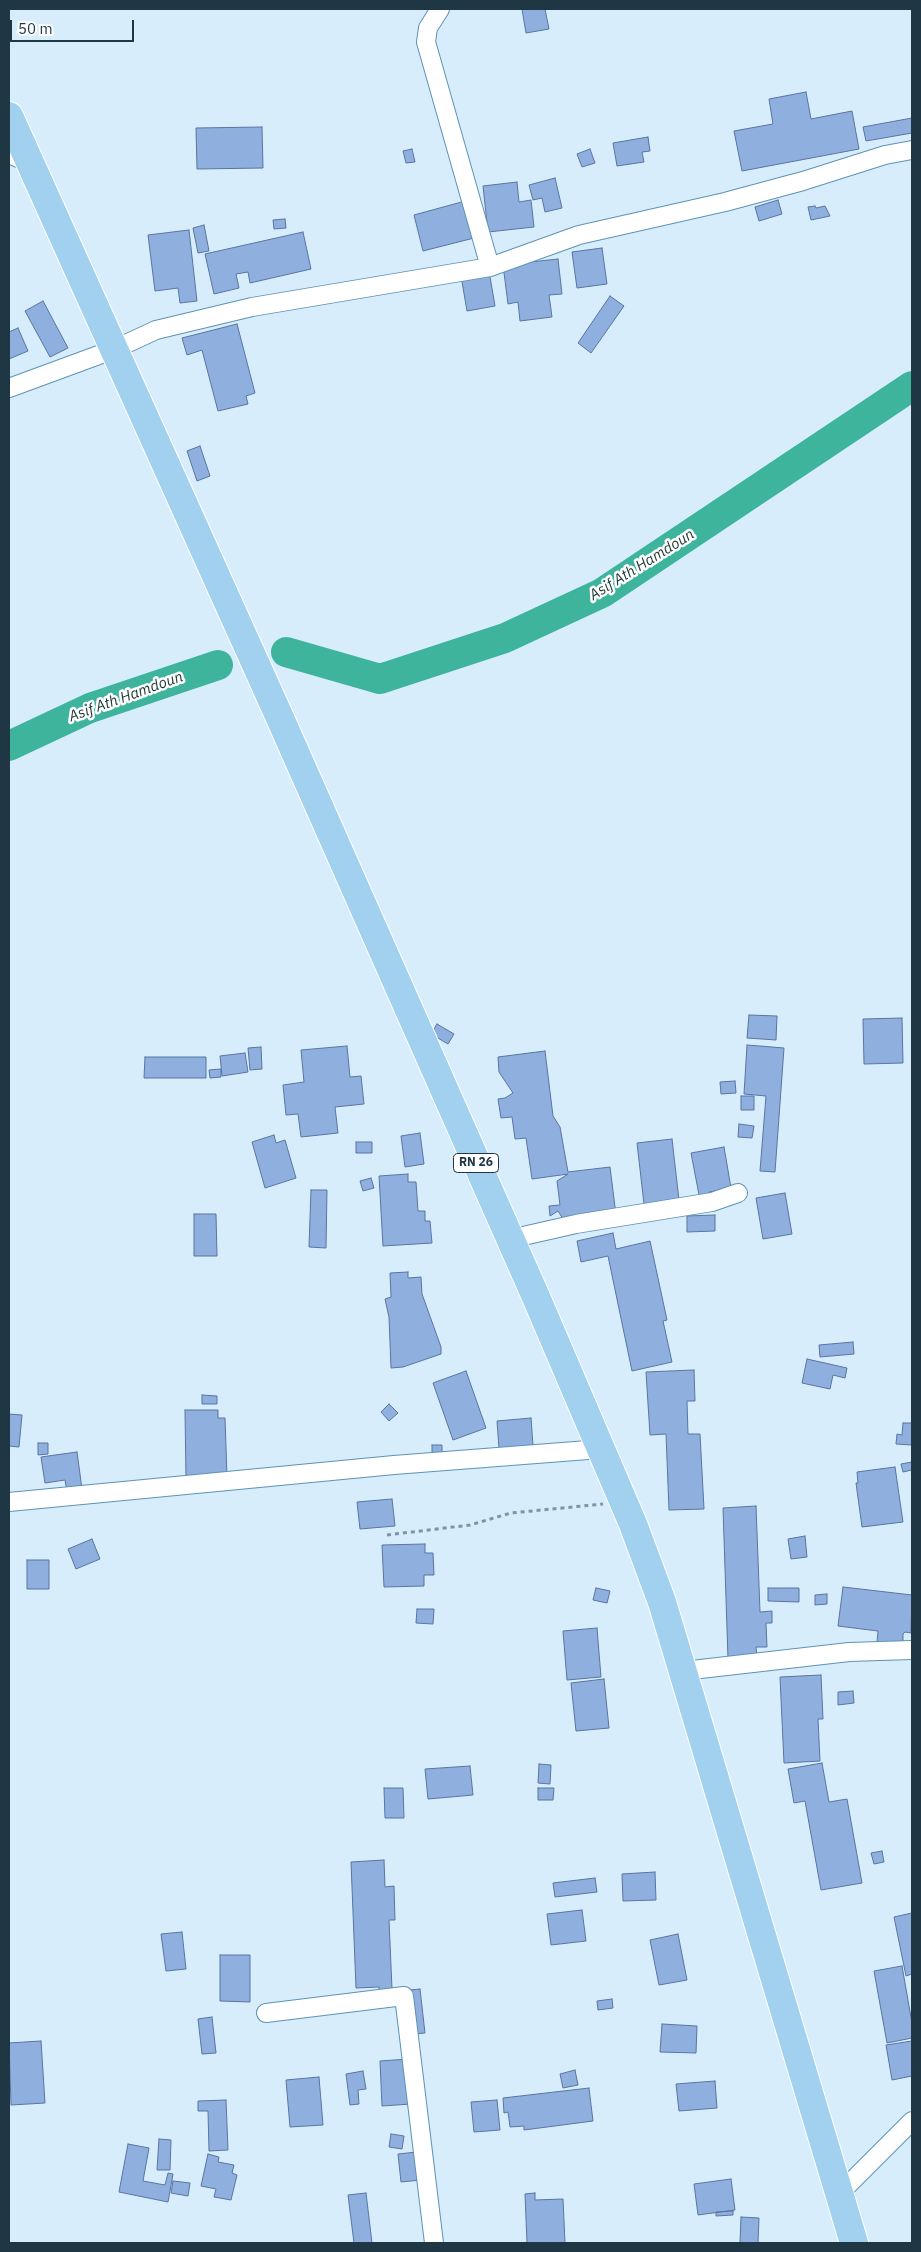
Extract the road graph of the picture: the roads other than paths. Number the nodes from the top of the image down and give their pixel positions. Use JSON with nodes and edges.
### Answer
{"nodes":[{"id":1,"x":440,"y":9,"type":"edge"},
{"id":2,"x":9,"y":116,"type":"edge"},
{"id":3,"x":912,"y":150,"type":"edge"},
{"id":4,"x":21,"y":164,"type":"edge"},
{"id":5,"x":490,"y":267,"type":"junction"},
{"id":6,"x":115,"y":349,"type":"junction"},
{"id":7,"x":9,"y":388,"type":"edge"},
{"id":8,"x":738,"y":1193,"type":"dead end"},
{"id":9,"x":510,"y":1238,"type":"junction"},
{"id":10,"x":601,"y":1449,"type":"junction"},
{"id":11,"x":9,"y":1502,"type":"edge"},
{"id":12,"x":912,"y":1650,"type":"edge"},
{"id":13,"x":683,"y":1671,"type":"junction"},
{"id":14,"x":266,"y":2013,"type":"dead end"},
{"id":15,"x":912,"y":2121,"type":"edge"},
{"id":16,"x":839,"y":2194,"type":"junction"},
{"id":17,"x":434,"y":2243,"type":"edge"},
{"id":18,"x":854,"y":2243,"type":"edge"}],
"edges":[{"from":1,"to":5,"type":"street"},
{"from":2,"to":4,"type":"main road","number":"RN 26"},
{"from":3,"to":5,"type":"street"},
{"from":4,"to":6,"type":"main road","number":"RN 26"},
{"from":5,"to":6,"type":"street"},
{"from":6,"to":7,"type":"street"},
{"from":6,"to":9,"type":"main road","number":"RN 26"},
{"from":8,"to":9,"type":"street"},
{"from":9,"to":10,"type":"main road","number":"RN 26"},
{"from":10,"to":11,"type":"street"},
{"from":10,"to":13,"type":"main road","number":"RN 26"},
{"from":12,"to":13,"type":"street"},
{"from":13,"to":16,"type":"main road","number":"RN 26"},
{"from":14,"to":17,"type":"street"},
{"from":15,"to":16,"type":"street"},
{"from":16,"to":18,"type":"main road","number":"RN 26"}]}
